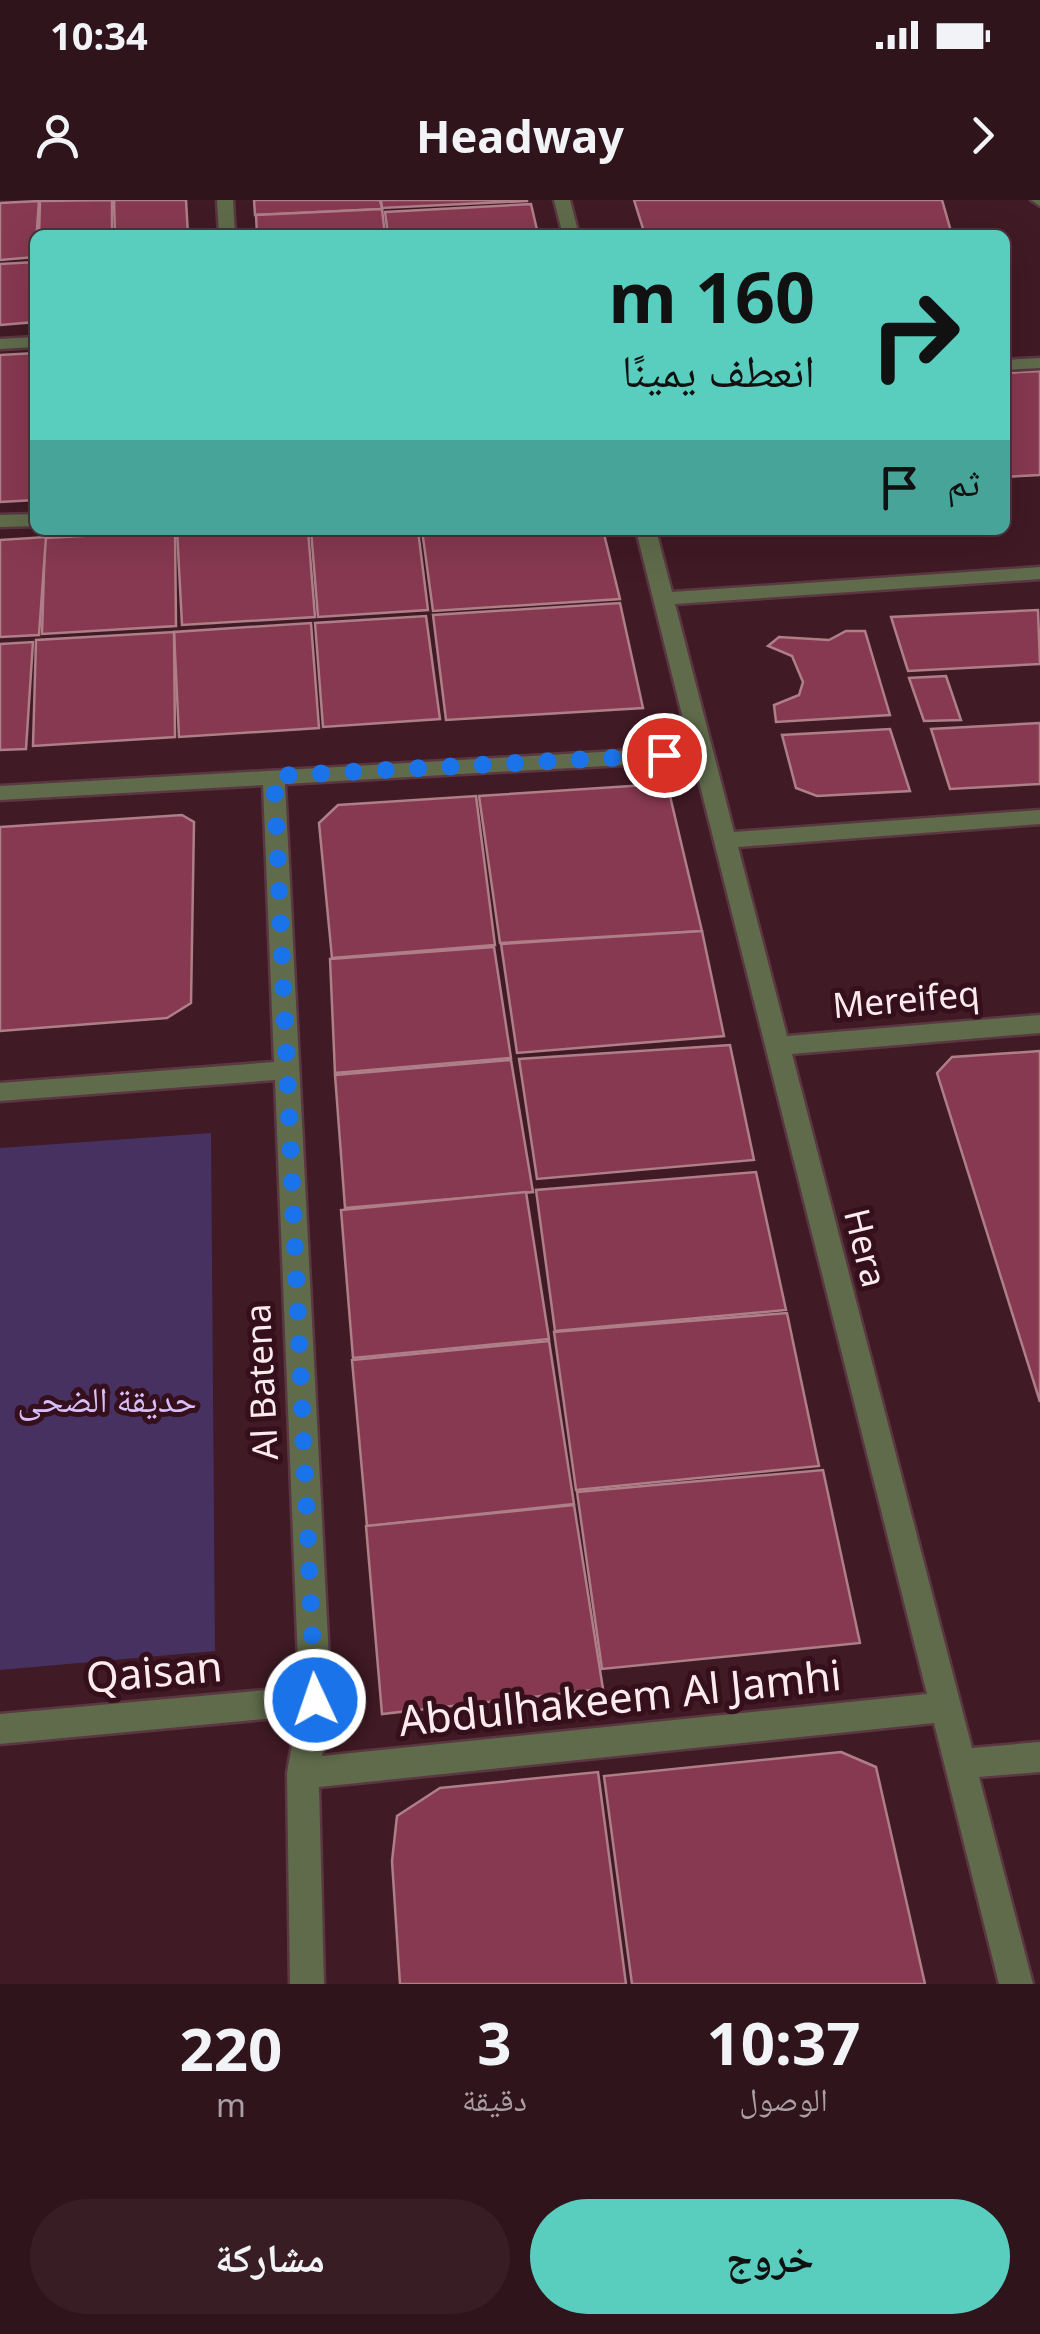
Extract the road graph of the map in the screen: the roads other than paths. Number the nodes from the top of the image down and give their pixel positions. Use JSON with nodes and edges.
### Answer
{"nodes":[{"id":1,"x":225,"y":200,"type":"edge"},
{"id":2,"x":562,"y":200,"type":"edge"},
{"id":3,"x":227,"y":230,"type":"edge"},
{"id":4,"x":570,"y":230,"type":"edge"},
{"id":5,"x":30,"y":342,"type":"edge"},
{"id":6,"x":0,"y":344,"type":"edge"},
{"id":7,"x":1040,"y":363,"type":"edge"},
{"id":8,"x":1010,"y":365,"type":"edge"},
{"id":9,"x":30,"y":520,"type":"edge"},
{"id":10,"x":0,"y":522,"type":"edge"},
{"id":11,"x":647,"y":535,"type":"edge"},
{"id":12,"x":1040,"y":572,"type":"edge"},
{"id":13,"x":664,"y":599,"type":"junction"},
{"id":14,"x":703,"y":753,"type":"junction"},
{"id":15,"x":274,"y":776,"type":"junction"},
{"id":16,"x":0,"y":793,"type":"edge"},
{"id":17,"x":1040,"y":817,"type":"edge"},
{"id":18,"x":724,"y":840,"type":"junction"},
{"id":19,"x":1040,"y":1024,"type":"edge"},
{"id":20,"x":777,"y":1046,"type":"junction"},
{"id":21,"x":284,"y":1070,"type":"junction"},
{"id":22,"x":0,"y":1092,"type":"edge"},
{"id":23,"x":315,"y":1700,"type":"junction"},
{"id":24,"x":945,"y":1707,"type":"junction"},
{"id":25,"x":0,"y":1728,"type":"edge"},
{"id":26,"x":1040,"y":1757,"type":"edge"},
{"id":27,"x":960,"y":1764,"type":"junction"},
{"id":28,"x":304,"y":1774,"type":"junction"},
{"id":29,"x":306,"y":1984,"type":"edge"},
{"id":30,"x":1016,"y":1984,"type":"edge"}],
"edges":[{"from":1,"to":3,"type":"street"},
{"from":2,"to":4,"type":"street"},
{"from":5,"to":6,"type":"street"},
{"from":7,"to":8,"type":"street"},
{"from":9,"to":10,"type":"street"},
{"from":11,"to":13,"type":"street","name":"Hera"},
{"from":12,"to":13,"type":"street"},
{"from":13,"to":14,"type":"street","name":"Hera"},
{"from":14,"to":15,"type":"street"},
{"from":14,"to":18,"type":"street","name":"Hera"},
{"from":15,"to":16,"type":"street"},
{"from":15,"to":21,"type":"street","name":"Al Batena"},
{"from":17,"to":18,"type":"street"},
{"from":18,"to":20,"type":"street","name":"Hera"},
{"from":19,"to":20,"type":"street","name":"Mereifeq"},
{"from":20,"to":24,"type":"street","name":"Hera"},
{"from":21,"to":22,"type":"street"},
{"from":21,"to":23,"type":"street","name":"Al Batena"},
{"from":23,"to":25,"type":"street","name":"Qaisan"},
{"from":23,"to":28,"type":"street","name":"Al Batena"},
{"from":24,"to":27,"type":"street","name":"Hera"},
{"from":24,"to":28,"type":"street","name":"Abdulhakeem Al Jamhi"},
{"from":26,"to":27,"type":"street"},
{"from":27,"to":30,"type":"street","name":"Hera"},
{"from":28,"to":29,"type":"street","name":"Al Batena"}]}
